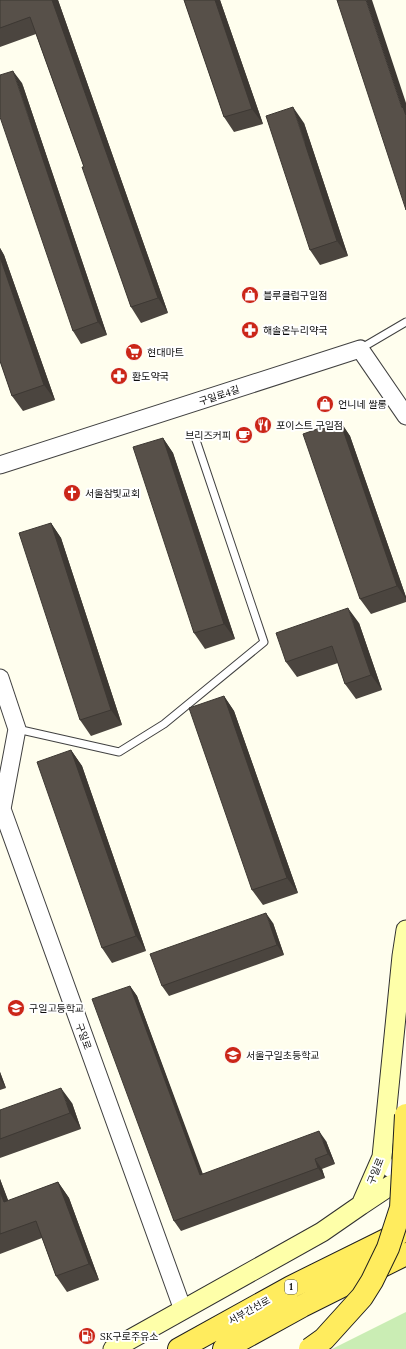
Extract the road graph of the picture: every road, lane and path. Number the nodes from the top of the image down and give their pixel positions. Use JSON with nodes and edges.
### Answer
{"nodes":[{"id":1,"x":406,"y":322,"type":"edge"},
{"id":2,"x":360,"y":349,"type":"junction"},
{"id":3,"x":406,"y":416,"type":"edge"},
{"id":4,"x":196,"y":440,"type":"dead end"},
{"id":5,"x":0,"y":466,"type":"edge"},
{"id":6,"x":0,"y":678,"type":"edge"},
{"id":7,"x":17,"y":729,"type":"junction"},
{"id":8,"x":5,"y":770,"type":"edge"},
{"id":9,"x":406,"y":930,"type":"edge"},
{"id":10,"x":406,"y":1115,"type":"edge"},
{"id":11,"x":382,"y":1157,"type":"junction"},
{"id":12,"x":406,"y":1178,"type":"edge"},
{"id":13,"x":361,"y":1205,"type":"junction"},
{"id":14,"x":406,"y":1230,"type":"edge"},
{"id":15,"x":406,"y":1254,"type":"edge"},
{"id":16,"x":184,"y":1310,"type":"junction"},
{"id":17,"x":113,"y":1349,"type":"edge"},
{"id":18,"x":179,"y":1349,"type":"edge"},
{"id":19,"x":224,"y":1349,"type":"edge"},
{"id":20,"x":310,"y":1349,"type":"edge"}],
"edges":[{"from":1,"to":2,"type":"lane"},
{"from":2,"to":3,"type":"street"},
{"from":2,"to":5,"type":"street","name":"구일로4길"},
{"from":4,"to":7,"type":"lane"},
{"from":6,"to":7,"type":"street"},
{"from":7,"to":8,"type":"street","name":"구일로"},
{"from":8,"to":16,"type":"street","name":"구일로"},
{"from":9,"to":11,"type":"main road","name":"구일로"},
{"from":10,"to":20,"type":"main road","bridge":true},
{"from":11,"to":12,"type":"street"},
{"from":11,"to":13,"type":"main road","name":"구일로"},
{"from":12,"to":13,"type":"main road"},
{"from":13,"to":16,"type":"main road"},
{"from":14,"to":18,"type":"main road","name":"서부간선로","number":"1"},
{"from":15,"to":19,"type":"main road","number":"1"},
{"from":16,"to":17,"type":"main road"}]}
